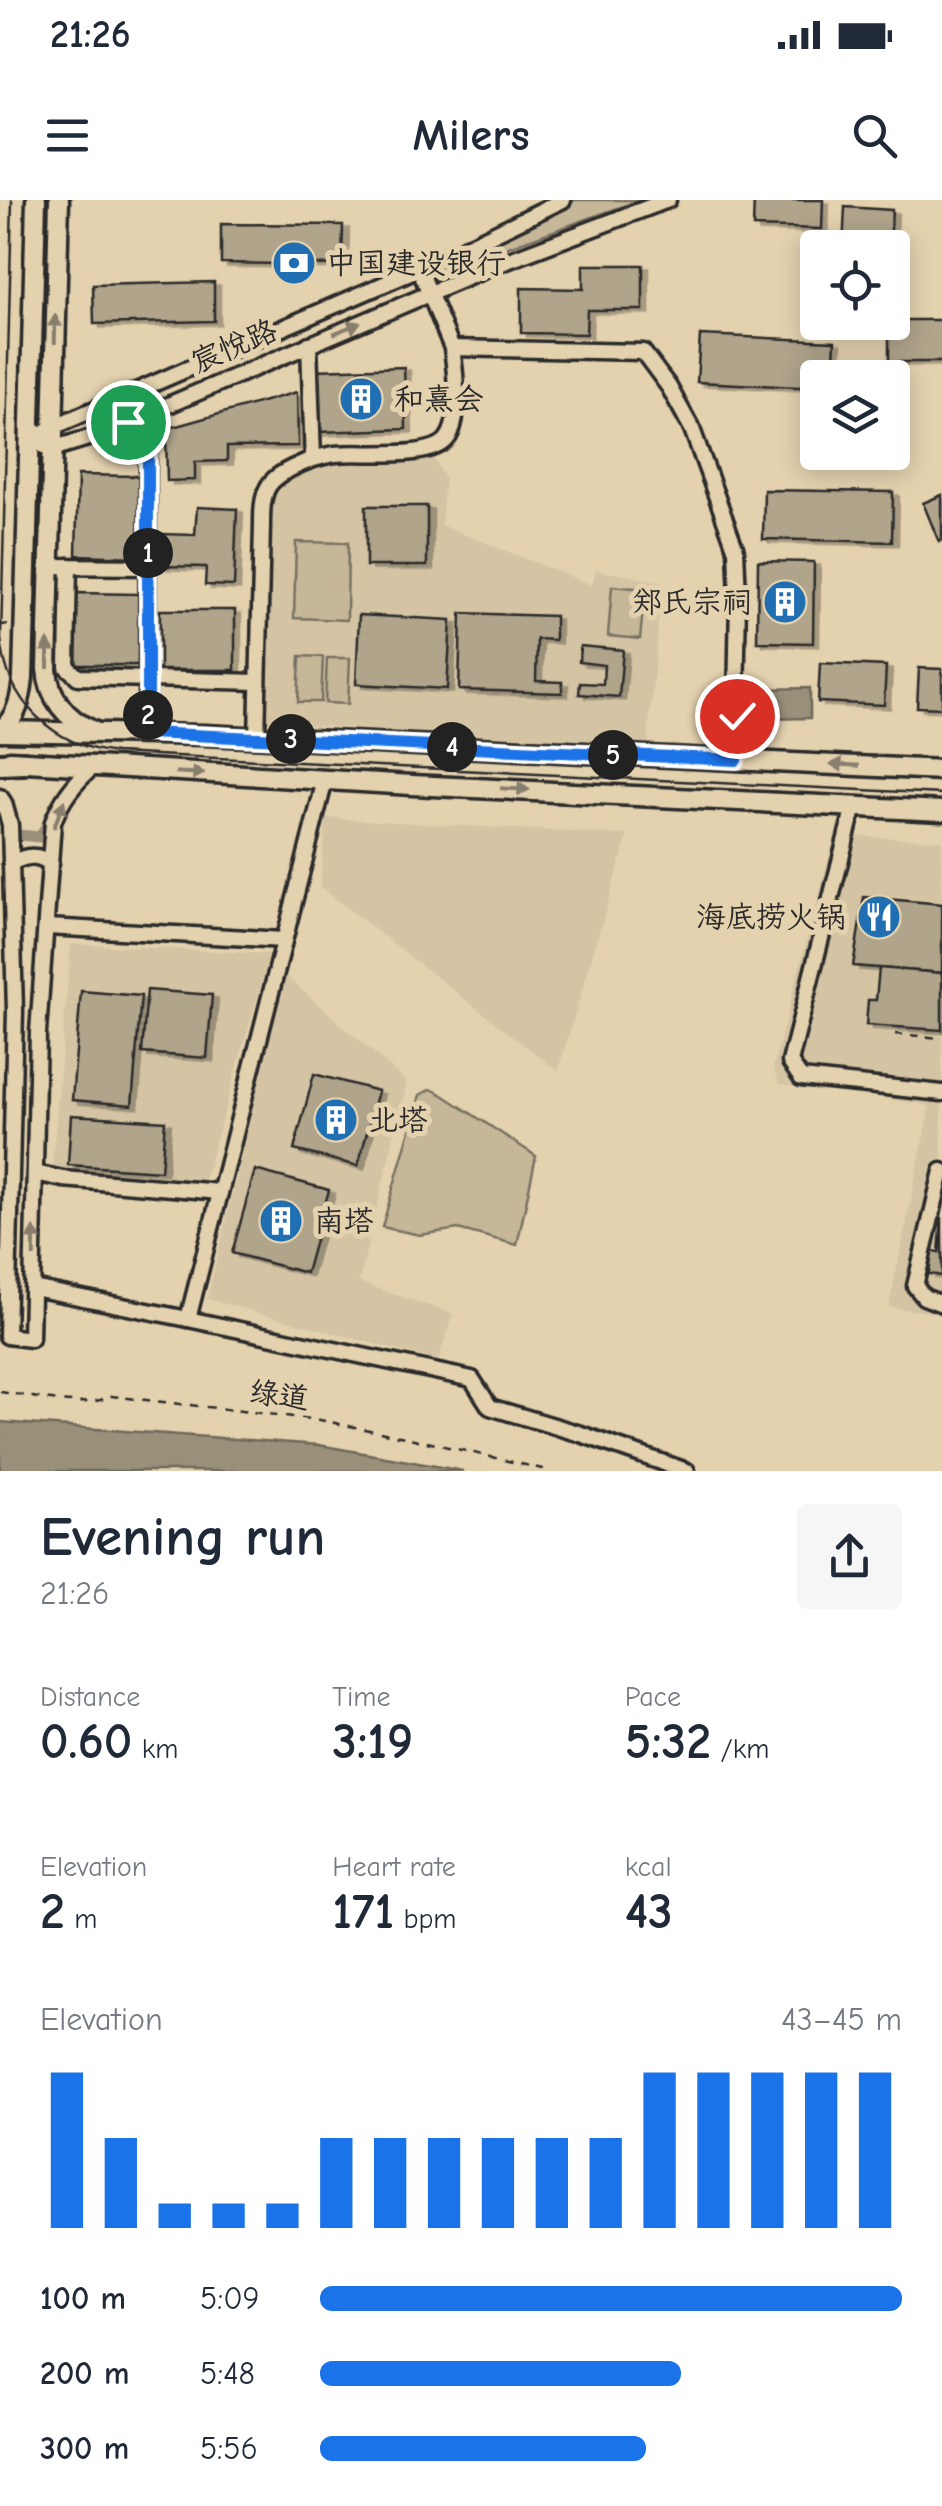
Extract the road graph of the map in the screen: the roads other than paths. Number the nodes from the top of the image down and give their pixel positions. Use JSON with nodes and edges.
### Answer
{"nodes":[{"id":1,"x":36,"y":200,"type":"edge"},
{"id":2,"x":59,"y":200,"type":"edge"},
{"id":3,"x":562,"y":200,"type":"edge"},
{"id":4,"x":668,"y":200,"type":"edge"},
{"id":5,"x":419,"y":268,"type":"junction"},
{"id":6,"x":429,"y":292,"type":"junction"},
{"id":7,"x":310,"y":344,"type":"junction"},
{"id":8,"x":452,"y":348,"type":"junction"},
{"id":9,"x":148,"y":414,"type":"junction"},
{"id":10,"x":53,"y":427,"type":"junction"},
{"id":11,"x":30,"y":440,"type":"junction"},
{"id":12,"x":52,"y":448,"type":"junction"},
{"id":13,"x":313,"y":459,"type":"junction"},
{"id":14,"x":50,"y":566,"type":"junction"},
{"id":15,"x":70,"y":566,"type":"junction"},
{"id":16,"x":148,"y":568,"type":"junction"},
{"id":17,"x":148,"y":679,"type":"junction"},
{"id":18,"x":258,"y":682,"type":"junction"},
{"id":19,"x":0,"y":732,"type":"edge"},
{"id":20,"x":93,"y":732,"type":"junction"},
{"id":21,"x":148,"y":733,"type":"junction"},
{"id":22,"x":257,"y":738,"type":"junction"},
{"id":23,"x":736,"y":760,"type":"junction"},
{"id":24,"x":0,"y":762,"type":"edge"},
{"id":25,"x":23,"y":762,"type":"joint"},
{"id":26,"x":93,"y":767,"type":"junction"},
{"id":27,"x":942,"y":770,"type":"edge"},
{"id":28,"x":325,"y":780,"type":"junction"},
{"id":29,"x":0,"y":797,"type":"edge"},
{"id":30,"x":854,"y":806,"type":"junction"},
{"id":31,"x":942,"y":810,"type":"edge"},
{"id":32,"x":11,"y":863,"type":"junction"},
{"id":33,"x":51,"y":864,"type":"junction"},
{"id":34,"x":46,"y":927,"type":"junction"},
{"id":35,"x":284,"y":940,"type":"junction"},
{"id":36,"x":942,"y":1094,"type":"edge"},
{"id":37,"x":6,"y":1128,"type":"edge"},
{"id":38,"x":942,"y":1171,"type":"edge"},
{"id":39,"x":35,"y":1173,"type":"junction"},
{"id":40,"x":220,"y":1192,"type":"junction"},
{"id":41,"x":5,"y":1206,"type":"edge"},
{"id":42,"x":33,"y":1288,"type":"junction"},
{"id":43,"x":942,"y":1304,"type":"edge"},
{"id":44,"x":188,"y":1318,"type":"junction"},
{"id":45,"x":688,"y":1471,"type":"edge"}],
"edges":[{"from":1,"to":11,"type":"main road"},
{"from":10,"to":2,"type":"main road","one_way":true},
{"from":3,"to":5,"type":"street","name":"宸悦路"},
{"from":4,"to":6,"type":"street","name":"宸悦路"},
{"from":5,"to":6,"type":"street"},
{"from":5,"to":10,"type":"street","name":"宸悦路"},
{"from":7,"to":6,"type":"street","name":"宸悦路","one_way":true},
{"from":6,"to":8,"type":"street"},
{"from":7,"to":9,"type":"street","name":"宸悦路"},
{"from":7,"to":13,"type":"street"},
{"from":8,"to":13,"type":"street"},
{"from":8,"to":23,"type":"street"},
{"from":9,"to":12,"type":"street","name":"宸悦路"},
{"from":9,"to":16,"type":"street"},
{"from":10,"to":11,"type":"street","name":"宸悦路"},
{"from":10,"to":12,"type":"main road"},
{"from":11,"to":12,"type":"street"},
{"from":11,"to":19,"type":"main road"},
{"from":12,"to":14,"type":"main road"},
{"from":13,"to":18,"type":"street"},
{"from":14,"to":15,"type":"street"},
{"from":20,"to":14,"type":"main road","one_way":true},
{"from":15,"to":16,"type":"street"},
{"from":15,"to":17,"type":"street"},
{"from":16,"to":17,"type":"street"},
{"from":17,"to":18,"type":"street"},
{"from":17,"to":21,"type":"street"},
{"from":18,"to":22,"type":"street"},
{"from":19,"to":20,"type":"main road"},
{"from":20,"to":21,"type":"main road"},
{"from":21,"to":22,"type":"main road"},
{"from":22,"to":23,"type":"main road"},
{"from":27,"to":23,"type":"main road","one_way":true},
{"from":24,"to":25,"type":"highway"},
{"from":25,"to":26,"type":"main road"},
{"from":26,"to":28,"type":"main road","one_way":true},
{"from":33,"to":26,"type":"street","one_way":true},
{"from":28,"to":30,"type":"main road","one_way":true},
{"from":28,"to":35,"type":"street"},
{"from":29,"to":32,"type":"street"},
{"from":30,"to":31,"type":"main road"},
{"from":30,"to":36,"type":"street"},
{"from":32,"to":33,"type":"street"},
{"from":32,"to":37,"type":"street"},
{"from":33,"to":34,"type":"street"},
{"from":34,"to":35,"type":"street"},
{"from":34,"to":39,"type":"street"},
{"from":35,"to":40,"type":"street"},
{"from":37,"to":41,"type":"street"},
{"from":38,"to":43,"type":"street"},
{"from":39,"to":40,"type":"street"},
{"from":42,"to":39,"type":"street","one_way":true},
{"from":40,"to":44,"type":"street"},
{"from":41,"to":42,"type":"street"},
{"from":42,"to":44,"type":"street"},
{"from":44,"to":45,"type":"street"}]}
